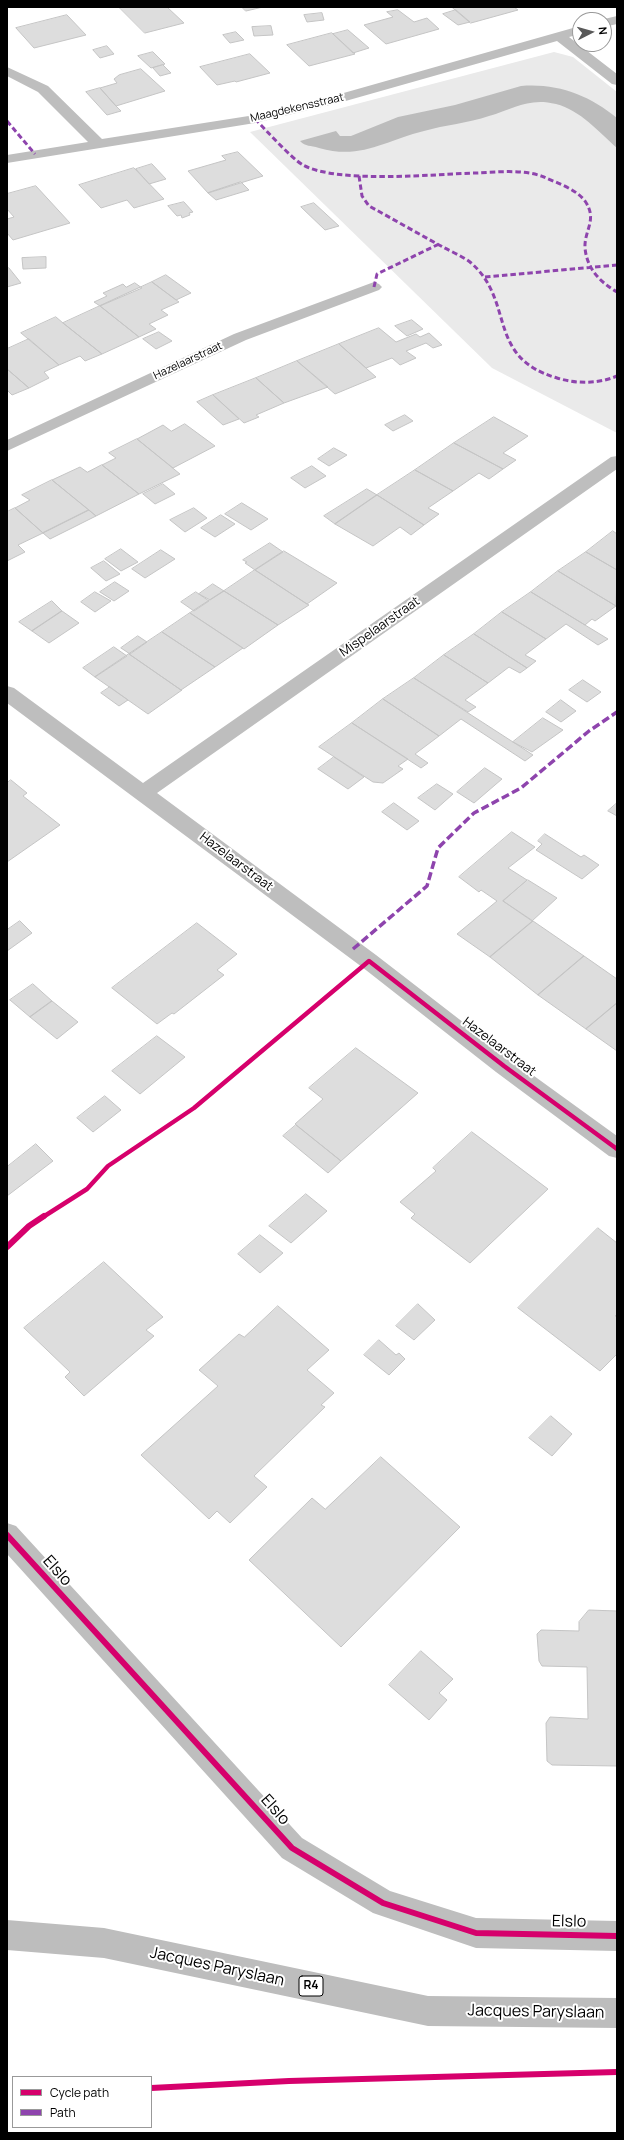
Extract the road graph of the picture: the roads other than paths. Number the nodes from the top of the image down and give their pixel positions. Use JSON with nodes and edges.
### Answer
{"nodes":[{"id":1,"x":572,"y":32,"type":"edge"},
{"id":2,"x":559,"y":36,"type":"junction"},
{"id":3,"x":7,"y":71,"type":"edge"},
{"id":4,"x":617,"y":81,"type":"edge"},
{"id":5,"x":98,"y":144,"type":"junction"},
{"id":6,"x":7,"y":159,"type":"edge"},
{"id":7,"x":374,"y":287,"type":"dead end"},
{"id":8,"x":7,"y":446,"type":"edge"},
{"id":9,"x":617,"y":461,"type":"edge"},
{"id":10,"x":7,"y":693,"type":"edge"},
{"id":11,"x":143,"y":793,"type":"junction"},
{"id":12,"x":617,"y":1149,"type":"edge"},
{"id":13,"x":7,"y":1535,"type":"edge"},
{"id":14,"x":7,"y":1935,"type":"edge"},
{"id":15,"x":617,"y":1936,"type":"edge"},
{"id":16,"x":617,"y":2013,"type":"edge"}],
"edges":[{"from":1,"to":2,"type":"street","name":"Maagdekensstraat"},
{"from":2,"to":4,"type":"street"},
{"from":2,"to":5,"type":"street","name":"Maagdekensstraat"},
{"from":3,"to":5,"type":"street"},
{"from":5,"to":6,"type":"street","name":"Maagdekensstraat"},
{"from":7,"to":8,"type":"street","name":"Hazelaarstraat"},
{"from":9,"to":11,"type":"street","name":"Mispelaarstraat"},
{"from":10,"to":11,"type":"street","name":"Hazelaarstraat"},
{"from":11,"to":12,"type":"street","name":"Hazelaarstraat"},
{"from":13,"to":15,"type":"street","name":"Elslo"},
{"from":14,"to":16,"type":"highway","name":"Jacques Paryslaan","number":"R4"}]}
